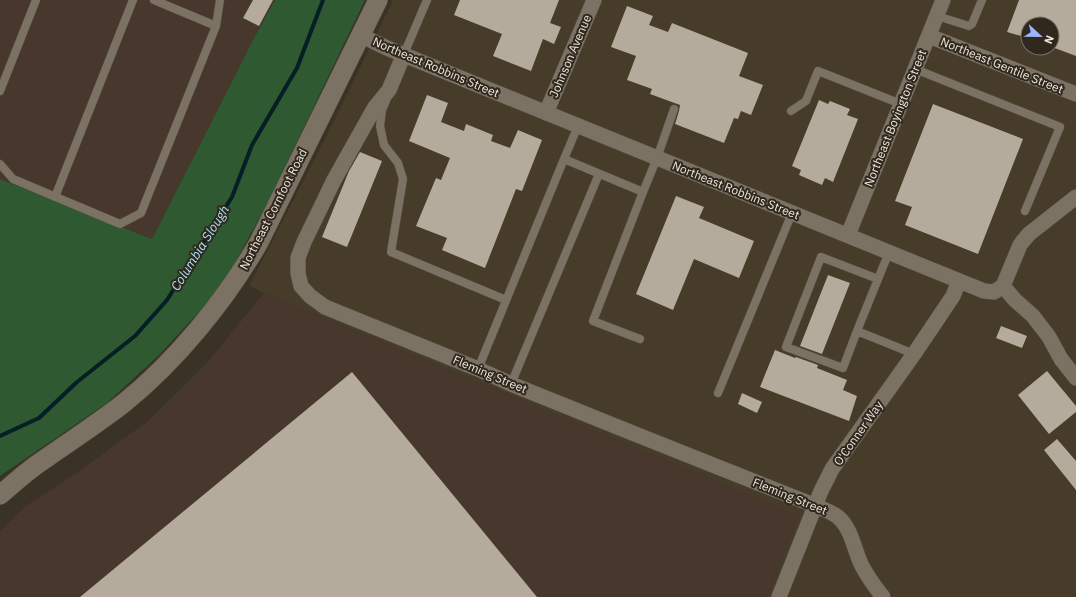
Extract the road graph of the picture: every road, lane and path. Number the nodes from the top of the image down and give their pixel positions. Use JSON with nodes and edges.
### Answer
{"nodes":[{"id":1,"x":36,"y":0,"type":"edge"},
{"id":2,"x":132,"y":0,"type":"edge"},
{"id":3,"x":154,"y":0,"type":"edge"},
{"id":4,"x":220,"y":0,"type":"edge"},
{"id":5,"x":378,"y":0,"type":"edge"},
{"id":6,"x":427,"y":0,"type":"edge"},
{"id":7,"x":594,"y":0,"type":"edge"},
{"id":8,"x":943,"y":0,"type":"edge"},
{"id":9,"x":982,"y":0,"type":"edge"},
{"id":10,"x":937,"y":16,"type":"junction"},
{"id":11,"x":216,"y":26,"type":"junction"},
{"id":12,"x":360,"y":35,"type":"junction"},
{"id":13,"x":929,"y":36,"type":"junction"},
{"id":14,"x":404,"y":54,"type":"junction"},
{"id":15,"x":915,"y":69,"type":"junction"},
{"id":16,"x":390,"y":90,"type":"junction"},
{"id":17,"x":0,"y":91,"type":"edge"},
{"id":18,"x":1076,"y":94,"type":"edge"},
{"id":19,"x":901,"y":104,"type":"junction"},
{"id":20,"x":674,"y":109,"type":"dead end"},
{"id":21,"x":791,"y":112,"type":"dead end"},
{"id":22,"x":546,"y":113,"type":"junction"},
{"id":23,"x":578,"y":126,"type":"junction"},
{"id":24,"x":657,"y":158,"type":"junction"},
{"id":25,"x":564,"y":159,"type":"junction"},
{"id":26,"x":0,"y":164,"type":"edge"},
{"id":27,"x":599,"y":174,"type":"junction"},
{"id":28,"x":643,"y":192,"type":"junction"},
{"id":29,"x":55,"y":197,"type":"junction"},
{"id":30,"x":1076,"y":197,"type":"edge"},
{"id":31,"x":1024,"y":211,"type":"dead end"},
{"id":32,"x":792,"y":213,"type":"junction"},
{"id":33,"x":848,"y":235,"type":"junction"},
{"id":34,"x":889,"y":252,"type":"junction"},
{"id":35,"x":878,"y":279,"type":"junction"},
{"id":36,"x":959,"y":281,"type":"junction"},
{"id":37,"x":1003,"y":286,"type":"junction"},
{"id":38,"x":506,"y":300,"type":"junction"},
{"id":39,"x":857,"y":331,"type":"junction"},
{"id":40,"x":640,"y":339,"type":"dead end"},
{"id":41,"x":914,"y":354,"type":"junction"},
{"id":42,"x":478,"y":368,"type":"junction"},
{"id":43,"x":1076,"y":378,"type":"edge"},
{"id":44,"x":511,"y":384,"type":"junction"},
{"id":45,"x":718,"y":393,"type":"dead end"},
{"id":46,"x":0,"y":495,"type":"edge"},
{"id":47,"x":816,"y":506,"type":"junction"},
{"id":48,"x":779,"y":597,"type":"edge"},
{"id":49,"x":883,"y":597,"type":"edge"}],
"edges":[{"from":1,"to":17,"type":"lane"},
{"from":2,"to":29,"type":"lane"},
{"from":3,"to":11,"type":"lane"},
{"from":4,"to":11,"type":"lane"},
{"from":5,"to":12,"type":"street","name":"Northeast Cornfoot Road"},
{"from":6,"to":14,"type":"lane"},
{"from":7,"to":22,"type":"street","name":"Johnson Avenue"},
{"from":8,"to":10,"type":"street","name":"Northeast Boyington Street"},
{"from":9,"to":10,"type":"lane"},
{"from":10,"to":13,"type":"street","name":"Northeast Boyington Street"},
{"from":11,"to":29,"type":"lane"},
{"from":12,"to":14,"type":"street","name":"Northeast Robbins Street"},
{"from":12,"to":46,"type":"street","name":"Northeast Cornfoot Road"},
{"from":13,"to":15,"type":"street","name":"Northeast Boyington Street"},
{"from":13,"to":18,"type":"street","name":"Northeast Gentile Street"},
{"from":14,"to":16,"type":"street","name":"Fleming Street"},
{"from":14,"to":22,"type":"street","name":"Northeast Robbins Street"},
{"from":15,"to":19,"type":"street","name":"Northeast Boyington Street"},
{"from":15,"to":31,"type":"lane"},
{"from":16,"to":38,"type":"lane"},
{"from":16,"to":42,"type":"street","name":"Fleming Street"},
{"from":19,"to":21,"type":"lane"},
{"from":19,"to":33,"type":"street","name":"Northeast Boyington Street"},
{"from":20,"to":24,"type":"lane"},
{"from":22,"to":23,"type":"street","name":"Northeast Robbins Street"},
{"from":23,"to":24,"type":"street","name":"Northeast Robbins Street"},
{"from":23,"to":25,"type":"lane"},
{"from":24,"to":28,"type":"lane"},
{"from":24,"to":32,"type":"street","name":"Northeast Robbins Street"},
{"from":25,"to":27,"type":"lane"},
{"from":25,"to":38,"type":"lane"},
{"from":26,"to":29,"type":"lane"},
{"from":27,"to":28,"type":"lane"},
{"from":27,"to":44,"type":"lane"},
{"from":28,"to":40,"type":"lane"},
{"from":30,"to":37,"type":"street"},
{"from":32,"to":33,"type":"street","name":"Northeast Robbins Street"},
{"from":32,"to":45,"type":"lane"},
{"from":33,"to":34,"type":"street","name":"Northeast Robbins Street"},
{"from":34,"to":35,"type":"lane"},
{"from":34,"to":36,"type":"street","name":"Northeast Robbins Street"},
{"from":35,"to":39,"type":"lane"},
{"from":35,"to":39,"type":"lane"},
{"from":36,"to":37,"type":"street","name":"Northeast Robbins Street"},
{"from":36,"to":41,"type":"street","name":"O'Conner Way"},
{"from":37,"to":43,"type":"street"},
{"from":38,"to":42,"type":"lane"},
{"from":39,"to":41,"type":"lane"},
{"from":41,"to":47,"type":"street","name":"O'Conner Way"},
{"from":42,"to":44,"type":"street","name":"Fleming Street"},
{"from":44,"to":47,"type":"street","name":"Fleming Street"},
{"from":47,"to":48,"type":"street","name":"O'Conner Way"},
{"from":47,"to":49,"type":"street","name":"Fleming Street"}]}
